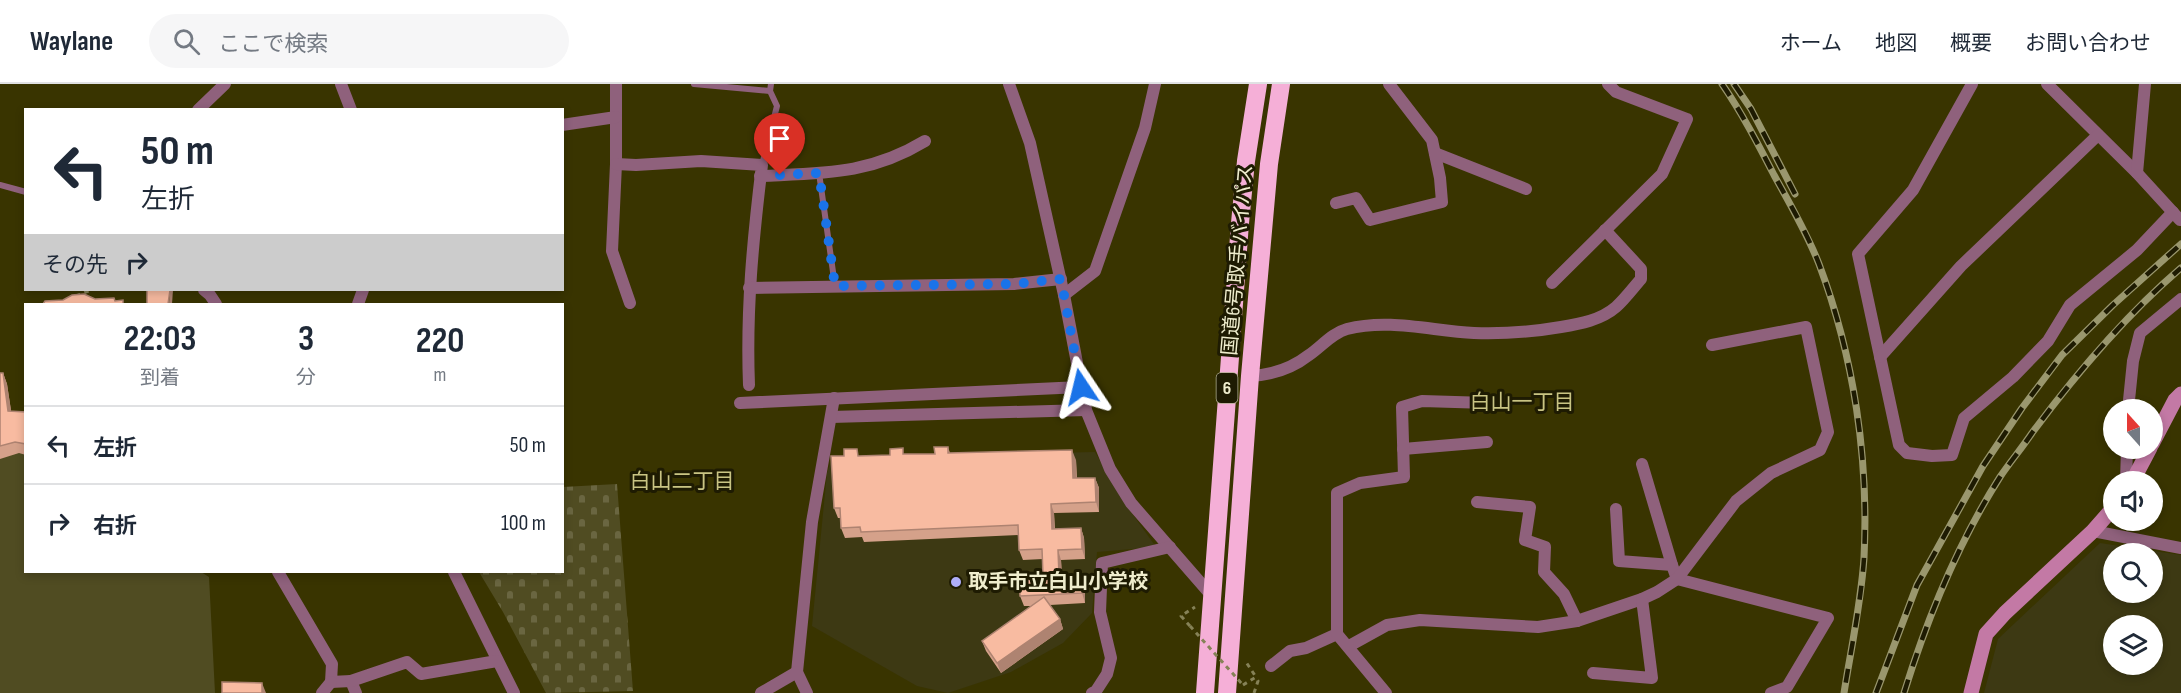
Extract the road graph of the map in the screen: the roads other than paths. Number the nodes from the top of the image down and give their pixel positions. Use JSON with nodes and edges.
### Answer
{"nodes":[{"id":1,"x":225,"y":84,"type":"edge"},
{"id":2,"x":341,"y":84,"type":"edge"},
{"id":3,"x":616,"y":84,"type":"edge"},
{"id":4,"x":694,"y":84,"type":"edge"},
{"id":5,"x":1009,"y":84,"type":"edge"},
{"id":6,"x":1155,"y":84,"type":"edge"},
{"id":7,"x":1258,"y":84,"type":"edge"},
{"id":8,"x":1281,"y":84,"type":"edge"},
{"id":9,"x":1389,"y":84,"type":"edge"},
{"id":10,"x":1608,"y":84,"type":"edge"},
{"id":11,"x":1972,"y":84,"type":"edge"},
{"id":12,"x":2047,"y":84,"type":"edge"},
{"id":13,"x":2145,"y":84,"type":"edge"},
{"id":14,"x":770,"y":87,"type":"edge"},
{"id":15,"x":200,"y":108,"type":"edge"},
{"id":16,"x":350,"y":108,"type":"edge"},
{"id":17,"x":616,"y":117,"type":"junction"},
{"id":18,"x":564,"y":125,"type":"edge"},
{"id":19,"x":2098,"y":135,"type":"junction"},
{"id":20,"x":925,"y":141,"type":"dead end"},
{"id":21,"x":1435,"y":153,"type":"junction"},
{"id":22,"x":616,"y":164,"type":"junction"},
{"id":23,"x":761,"y":171,"type":"junction"},
{"id":24,"x":819,"y":173,"type":"junction"},
{"id":25,"x":2137,"y":173,"type":"junction"},
{"id":26,"x":0,"y":185,"type":"edge"},
{"id":27,"x":1526,"y":189,"type":"dead end"},
{"id":28,"x":24,"y":191,"type":"edge"},
{"id":29,"x":1336,"y":203,"type":"dead end"},
{"id":30,"x":2176,"y":216,"type":"edge"},
{"id":31,"x":1605,"y":231,"type":"junction"},
{"id":32,"x":1061,"y":279,"type":"junction"},
{"id":33,"x":1552,"y":284,"type":"dead end"},
{"id":34,"x":835,"y":286,"type":"junction"},
{"id":35,"x":749,"y":288,"type":"junction"},
{"id":36,"x":205,"y":291,"type":"edge"},
{"id":37,"x":1064,"y":295,"type":"junction"},
{"id":38,"x":2181,"y":299,"type":"edge"},
{"id":39,"x":215,"y":303,"type":"edge"},
{"id":40,"x":630,"y":303,"type":"dead end"},
{"id":41,"x":1712,"y":345,"type":"dead end"},
{"id":42,"x":1880,"y":357,"type":"junction"},
{"id":43,"x":1250,"y":376,"type":"junction"},
{"id":44,"x":749,"y":385,"type":"dead end"},
{"id":45,"x":1081,"y":387,"type":"junction"},
{"id":46,"x":2181,"y":394,"type":"edge"},
{"id":47,"x":834,"y":398,"type":"junction"},
{"id":48,"x":2129,"y":399,"type":"edge"},
{"id":49,"x":740,"y":403,"type":"dead end"},
{"id":50,"x":1488,"y":403,"type":"dead end"},
{"id":51,"x":1086,"y":410,"type":"junction"},
{"id":52,"x":831,"y":417,"type":"junction"},
{"id":53,"x":2163,"y":423,"type":"edge"},
{"id":54,"x":1487,"y":442,"type":"dead end"},
{"id":55,"x":1403,"y":449,"type":"junction"},
{"id":56,"x":1642,"y":464,"type":"dead end"},
{"id":57,"x":1478,"y":502,"type":"dead end"},
{"id":58,"x":1616,"y":509,"type":"dead end"},
{"id":59,"x":2103,"y":520,"type":"edge"},
{"id":60,"x":2093,"y":531,"type":"junction"},
{"id":61,"x":1170,"y":547,"type":"junction"},
{"id":62,"x":2181,"y":548,"type":"edge"},
{"id":63,"x":1672,"y":565,"type":"junction"},
{"id":64,"x":279,"y":573,"type":"edge"},
{"id":65,"x":454,"y":573,"type":"edge"},
{"id":66,"x":1677,"y":579,"type":"junction"},
{"id":67,"x":1207,"y":599,"type":"junction"},
{"id":68,"x":1642,"y":599,"type":"junction"},
{"id":69,"x":1577,"y":621,"type":"junction"},
{"id":70,"x":1337,"y":634,"type":"junction"},
{"id":71,"x":1349,"y":646,"type":"junction"},
{"id":72,"x":497,"y":661,"type":"junction"},
{"id":73,"x":1271,"y":666,"type":"dead end"},
{"id":74,"x":797,"y":672,"type":"junction"},
{"id":75,"x":1593,"y":673,"type":"dead end"},
{"id":76,"x":331,"y":682,"type":"junction"},
{"id":77,"x":353,"y":687,"type":"edge"},
{"id":78,"x":1235,"y":689,"type":"edge"},
{"id":79,"x":1788,"y":690,"type":"edge"},
{"id":80,"x":322,"y":693,"type":"edge"},
{"id":81,"x":514,"y":693,"type":"edge"},
{"id":82,"x":761,"y":693,"type":"edge"},
{"id":83,"x":807,"y":693,"type":"edge"},
{"id":84,"x":1092,"y":693,"type":"edge"},
{"id":85,"x":1204,"y":693,"type":"edge"},
{"id":86,"x":1386,"y":693,"type":"edge"},
{"id":87,"x":1771,"y":693,"type":"edge"},
{"id":88,"x":1971,"y":693,"type":"edge"}],
"edges":[{"from":1,"to":15,"type":"street"},
{"from":2,"to":16,"type":"street"},
{"from":3,"to":17,"type":"street"},
{"from":4,"to":14,"type":"lane"},
{"from":5,"to":32,"type":"street"},
{"from":6,"to":37,"type":"street"},
{"from":7,"to":67,"type":"highway","name":"国道6号 取手バイパス","number":"6"},
{"from":8,"to":43,"type":"highway","name":"国道6号 取手バイパス","number":"6"},
{"from":9,"to":21,"type":"street"},
{"from":10,"to":31,"type":"street"},
{"from":11,"to":42,"type":"street"},
{"from":12,"to":19,"type":"street"},
{"from":13,"to":25,"type":"street"},
{"from":14,"to":23,"type":"lane"},
{"from":17,"to":18,"type":"street"},
{"from":17,"to":22,"type":"street"},
{"from":19,"to":25,"type":"street"},
{"from":19,"to":42,"type":"street"},
{"from":20,"to":24,"type":"street"},
{"from":21,"to":27,"type":"street"},
{"from":21,"to":29,"type":"street"},
{"from":22,"to":23,"type":"street"},
{"from":22,"to":40,"type":"street"},
{"from":23,"to":24,"type":"street"},
{"from":23,"to":35,"type":"street"},
{"from":24,"to":34,"type":"lane"},
{"from":25,"to":30,"type":"street"},
{"from":26,"to":28,"type":"lane"},
{"from":30,"to":42,"type":"street"},
{"from":31,"to":33,"type":"street"},
{"from":31,"to":43,"type":"street"},
{"from":32,"to":34,"type":"street"},
{"from":32,"to":37,"type":"street"},
{"from":34,"to":35,"type":"street"},
{"from":35,"to":44,"type":"street"},
{"from":36,"to":39,"type":"street"},
{"from":37,"to":45,"type":"street"},
{"from":38,"to":48,"type":"street"},
{"from":41,"to":66,"type":"street"},
{"from":43,"to":78,"type":"highway","name":"国道6号 取手バイパス","number":"6"},
{"from":45,"to":47,"type":"street"},
{"from":45,"to":51,"type":"street"},
{"from":46,"to":53,"type":"street"},
{"from":47,"to":49,"type":"street"},
{"from":47,"to":52,"type":"street"},
{"from":50,"to":55,"type":"street"},
{"from":51,"to":52,"type":"street"},
{"from":51,"to":61,"type":"street"},
{"from":52,"to":74,"type":"street"},
{"from":54,"to":55,"type":"street"},
{"from":55,"to":70,"type":"street"},
{"from":56,"to":63,"type":"street"},
{"from":57,"to":69,"type":"street"},
{"from":58,"to":63,"type":"street"},
{"from":59,"to":60,"type":"street"},
{"from":60,"to":62,"type":"street"},
{"from":60,"to":88,"type":"street"},
{"from":61,"to":67,"type":"street"},
{"from":61,"to":84,"type":"street"},
{"from":63,"to":66,"type":"street"},
{"from":64,"to":76,"type":"street"},
{"from":65,"to":72,"type":"street"},
{"from":66,"to":68,"type":"street"},
{"from":66,"to":79,"type":"street"},
{"from":67,"to":85,"type":"highway","name":"国道6号 取手バイパス","number":"6"},
{"from":68,"to":69,"type":"street"},
{"from":68,"to":75,"type":"street"},
{"from":69,"to":71,"type":"street"},
{"from":70,"to":71,"type":"street"},
{"from":70,"to":73,"type":"street"},
{"from":71,"to":86,"type":"street"},
{"from":72,"to":77,"type":"street"},
{"from":72,"to":81,"type":"street"},
{"from":74,"to":82,"type":"street"},
{"from":74,"to":83,"type":"street"},
{"from":76,"to":77,"type":"street"},
{"from":76,"to":80,"type":"street"},
{"from":79,"to":87,"type":"street"}]}
